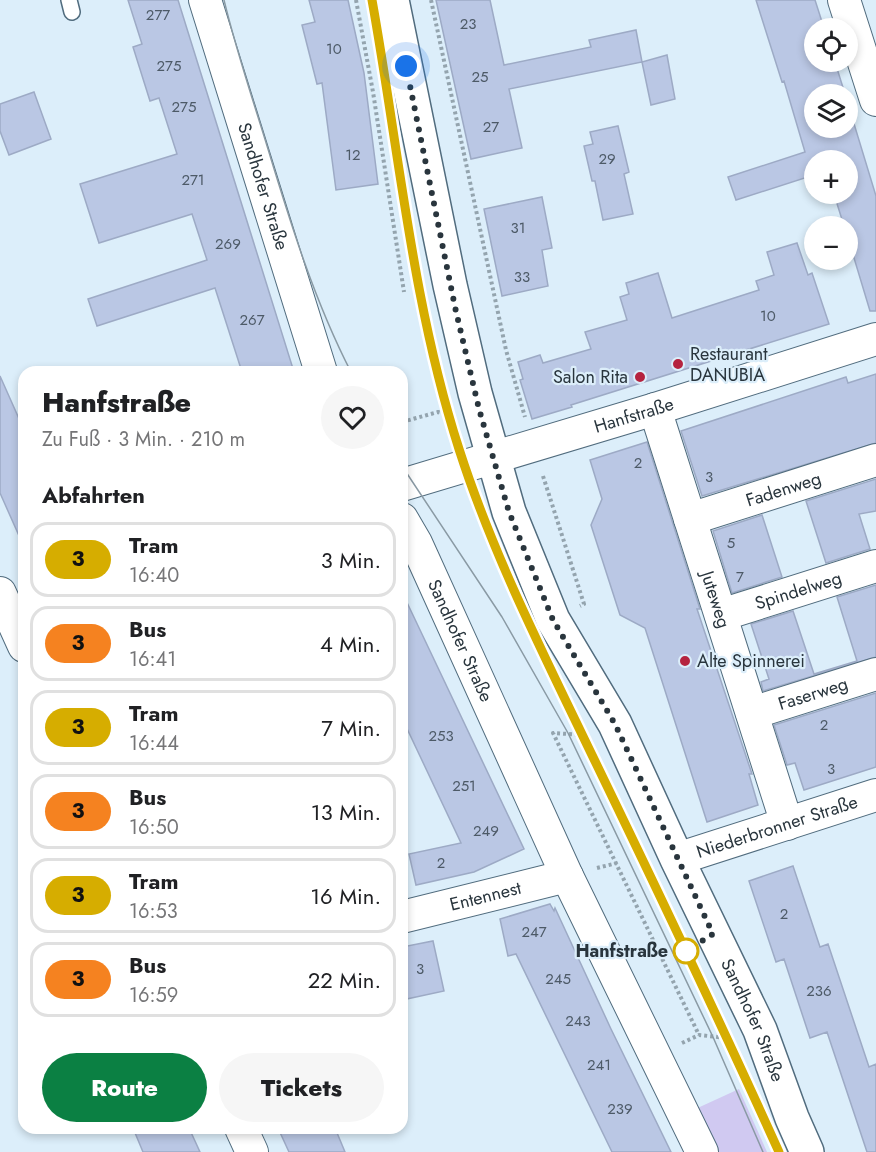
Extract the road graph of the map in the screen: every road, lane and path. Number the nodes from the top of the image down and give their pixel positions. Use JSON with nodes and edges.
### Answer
{"nodes":[{"id":1,"x":205,"y":0,"type":"edge"},
{"id":2,"x":356,"y":0,"type":"edge"},
{"id":3,"x":392,"y":0,"type":"edge"},
{"id":4,"x":431,"y":0,"type":"edge"},
{"id":5,"x":844,"y":0,"type":"edge"},
{"id":6,"x":876,"y":100,"type":"edge"},
{"id":7,"x":404,"y":292,"type":"dead end"},
{"id":8,"x":876,"y":339,"type":"edge"},
{"id":9,"x":319,"y":366,"type":"edge"},
{"id":10,"x":655,"y":409,"type":"junction"},
{"id":11,"x":533,"y":445,"type":"junction"},
{"id":12,"x":492,"y":457,"type":"junction"},
{"id":13,"x":876,"y":460,"type":"edge"},
{"id":14,"x":408,"y":482,"type":"edge"},
{"id":15,"x":690,"y":519,"type":"junction"},
{"id":16,"x":408,"y":529,"type":"edge"},
{"id":17,"x":876,"y":566,"type":"edge"},
{"id":18,"x":8,"y":603,"type":"edge"},
{"id":19,"x":721,"y":615,"type":"junction"},
{"id":20,"x":553,"y":620,"type":"junction"},
{"id":21,"x":18,"y":630,"type":"edge"},
{"id":22,"x":876,"y":674,"type":"edge"},
{"id":23,"x":752,"y":713,"type":"junction"},
{"id":24,"x":589,"y":735,"type":"dead end"},
{"id":25,"x":876,"y":795,"type":"edge"},
{"id":26,"x":787,"y":824,"type":"junction"},
{"id":27,"x":676,"y":859,"type":"junction"},
{"id":28,"x":567,"y":876,"type":"junction"},
{"id":29,"x":408,"y":916,"type":"edge"},
{"id":30,"x":699,"y":1035,"type":"junction"},
{"id":31,"x":735,"y":1038,"type":"dead end"},
{"id":32,"x":655,"y":1056,"type":"junction"},
{"id":33,"x":244,"y":1134,"type":"edge"},
{"id":34,"x":252,"y":1152,"type":"edge"},
{"id":35,"x":702,"y":1152,"type":"edge"},
{"id":36,"x":807,"y":1152,"type":"edge"}],
"edges":[{"from":1,"to":9,"type":"street","name":"Sandhofer Straße"},
{"from":2,"to":7,"type":"path"},
{"from":3,"to":12,"type":"street","name":"Sandhofer Straße"},
{"from":4,"to":11,"type":"path"},
{"from":5,"to":6,"type":"street"},
{"from":8,"to":10,"type":"street","name":"Hanfstraße"},
{"from":10,"to":11,"type":"street","name":"Hanfstraße"},
{"from":10,"to":15,"type":"street","name":"Juteweg"},
{"from":11,"to":12,"type":"street","name":"Hanfstraße"},
{"from":11,"to":20,"type":"path"},
{"from":12,"to":14,"type":"street"},
{"from":12,"to":20,"type":"street","name":"Sandhofer Straße"},
{"from":13,"to":15,"type":"street","name":"Fadenweg"},
{"from":15,"to":19,"type":"street","name":"Juteweg"},
{"from":16,"to":28,"type":"street","name":"Sandhofer Straße"},
{"from":17,"to":19,"type":"street","name":"Spindelweg"},
{"from":18,"to":21,"type":"street"},
{"from":19,"to":23,"type":"street","name":"Juteweg"},
{"from":20,"to":27,"type":"street","name":"Sandhofer Straße"},
{"from":22,"to":23,"type":"street","name":"Faserweg"},
{"from":23,"to":26,"type":"street","name":"Juteweg"},
{"from":24,"to":30,"type":"path"},
{"from":25,"to":26,"type":"street","name":"Niederbronner Straße"},
{"from":26,"to":27,"type":"street","name":"Niederbronner Straße"},
{"from":27,"to":36,"type":"street","name":"Sandhofer Straße"},
{"from":28,"to":29,"type":"street","name":"Entennest"},
{"from":28,"to":32,"type":"street","name":"Sandhofer Straße"},
{"from":30,"to":31,"type":"path"},
{"from":30,"to":32,"type":"path"},
{"from":32,"to":35,"type":"street","name":"Sandhofer Straße"},
{"from":33,"to":34,"type":"street"}]}
